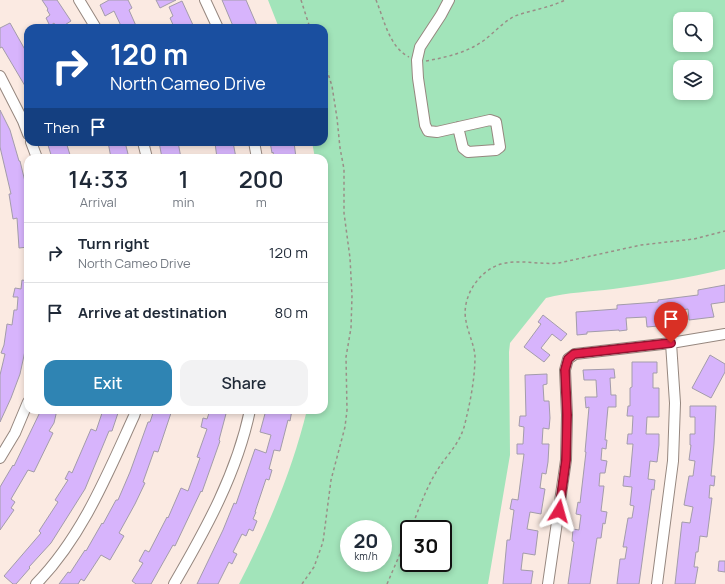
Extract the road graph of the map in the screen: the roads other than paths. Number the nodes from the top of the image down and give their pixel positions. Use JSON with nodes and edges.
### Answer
{"nodes":[{"id":1,"x":79,"y":0,"type":"edge"},
{"id":2,"x":205,"y":0,"type":"edge"},
{"id":3,"x":449,"y":0,"type":"edge"},
{"id":4,"x":94,"y":24,"type":"edge"},
{"id":5,"x":216,"y":24,"type":"edge"},
{"id":6,"x":0,"y":76,"type":"edge"},
{"id":7,"x":24,"y":121,"type":"edge"},
{"id":8,"x":458,"y":127,"type":"dead end"},
{"id":9,"x":725,"y":334,"type":"edge"},
{"id":10,"x":671,"y":343,"type":"junction"},
{"id":11,"x":24,"y":412,"type":"edge"},
{"id":12,"x":135,"y":414,"type":"edge"},
{"id":13,"x":249,"y":414,"type":"edge"},
{"id":14,"x":0,"y":458,"type":"edge"},
{"id":15,"x":36,"y":584,"type":"edge"},
{"id":16,"x":174,"y":584,"type":"edge"},
{"id":17,"x":548,"y":584,"type":"edge"},
{"id":18,"x":656,"y":584,"type":"edge"}],
"edges":[{"from":1,"to":4,"type":"street"},
{"from":2,"to":5,"type":"street"},
{"from":3,"to":8,"type":"street"},
{"from":6,"to":7,"type":"street"},
{"from":9,"to":10,"type":"street"},
{"from":10,"to":17,"type":"street"},
{"from":10,"to":18,"type":"street"},
{"from":11,"to":14,"type":"street"},
{"from":12,"to":15,"type":"street"},
{"from":13,"to":16,"type":"street"}]}
